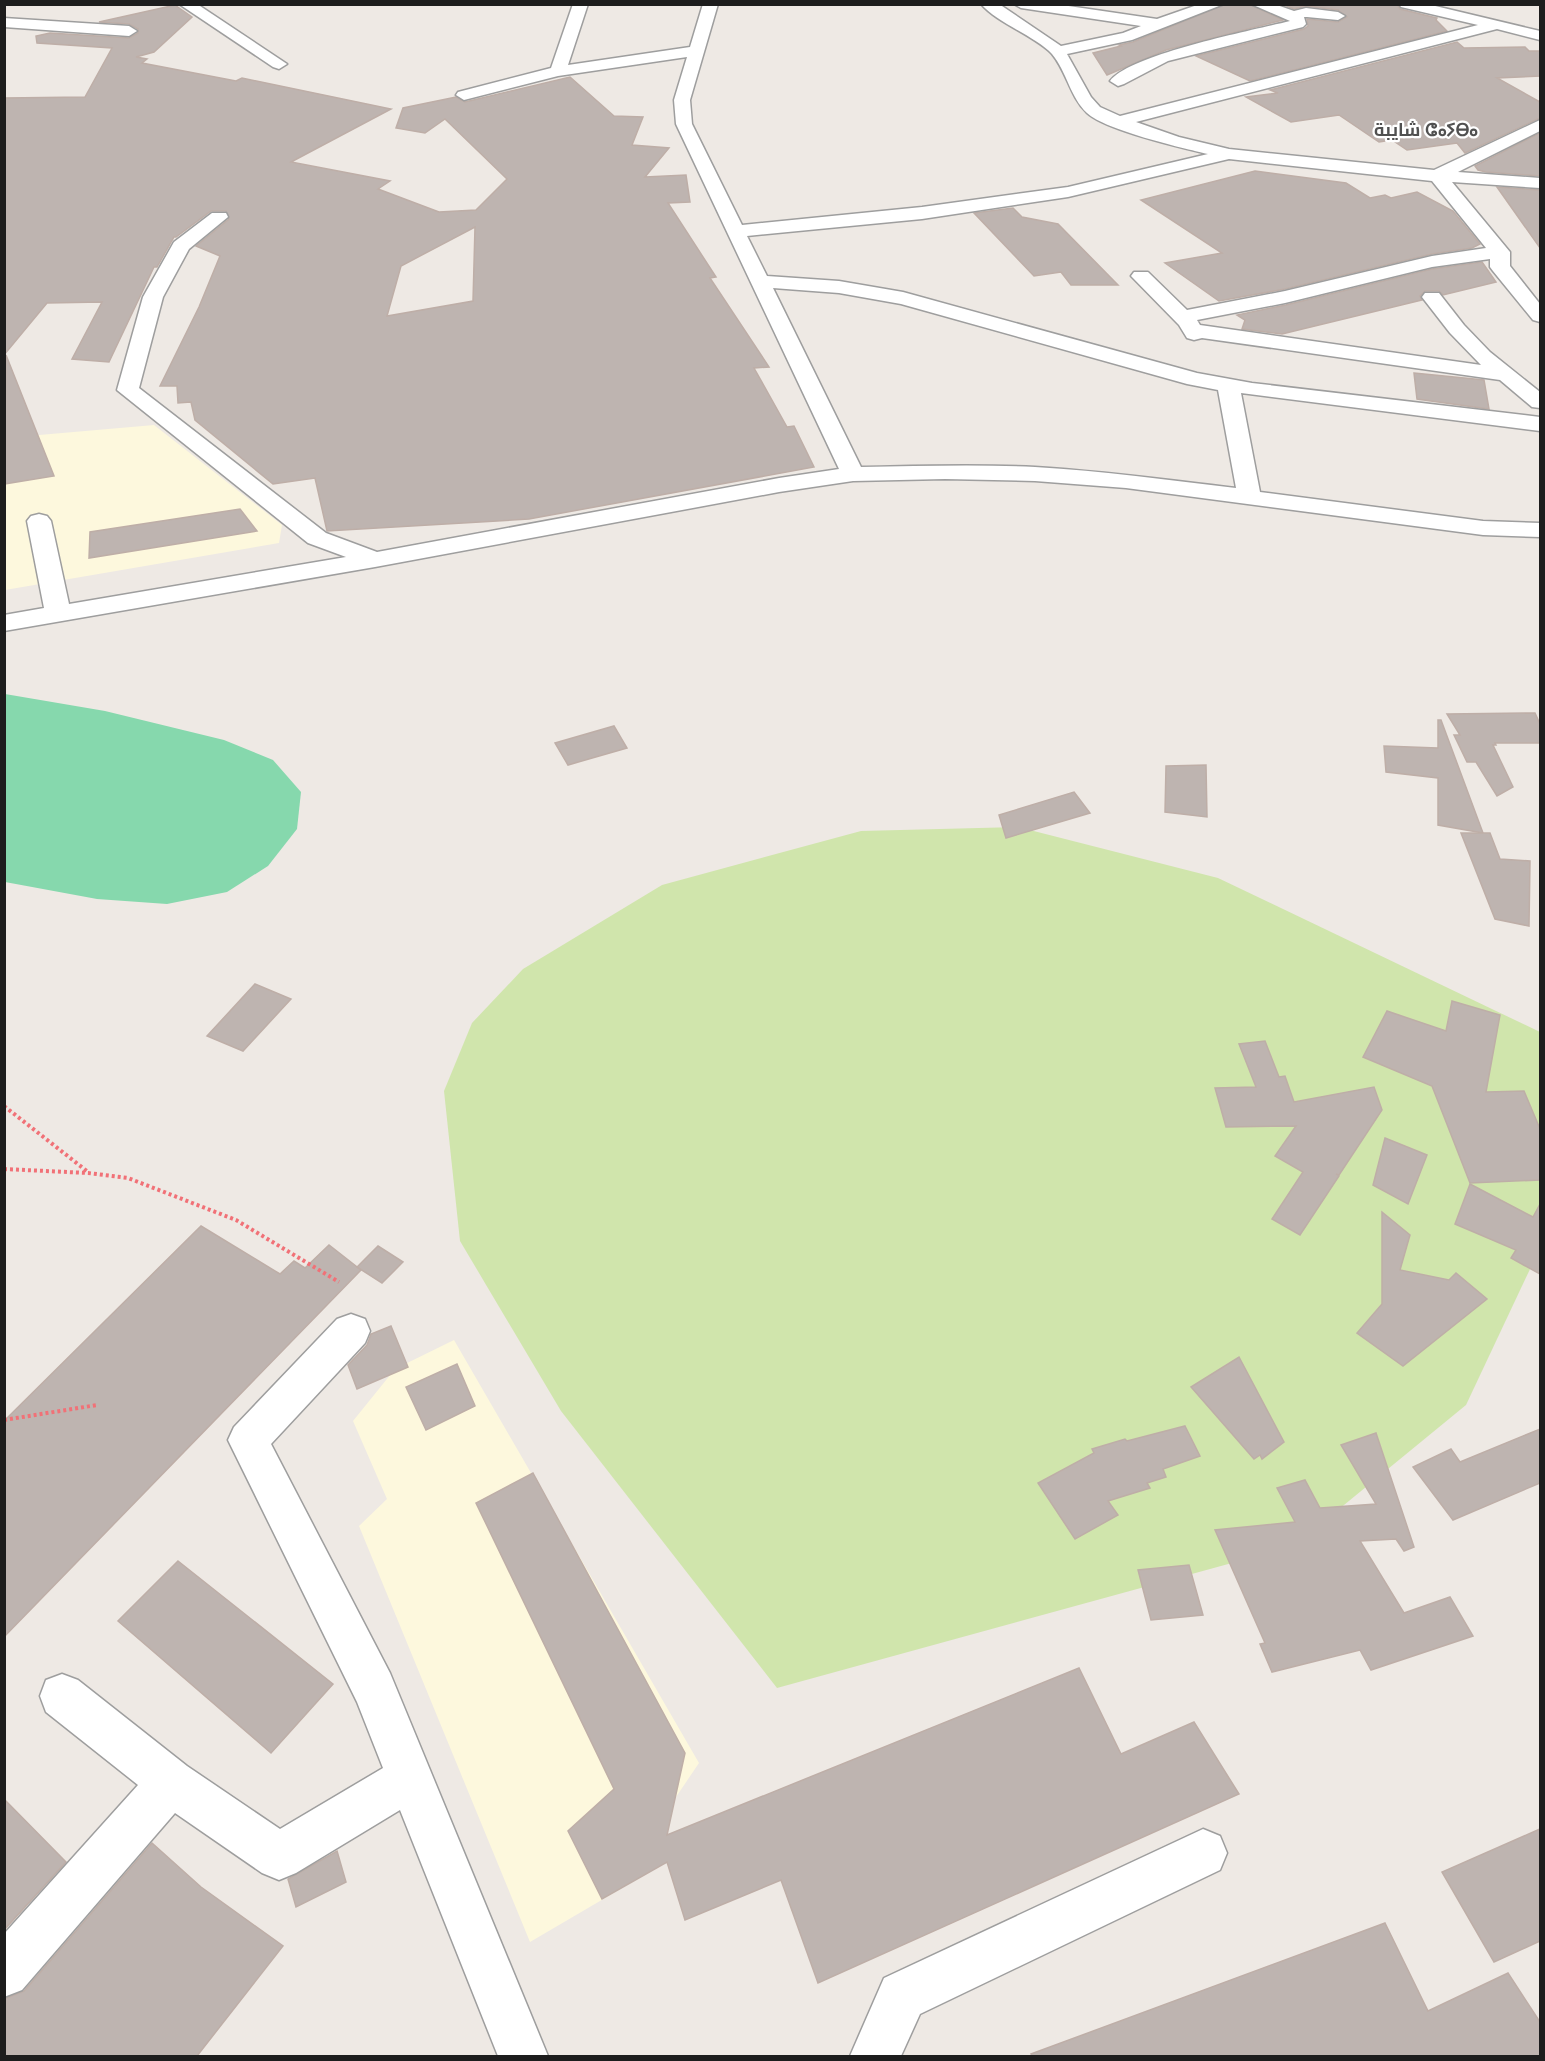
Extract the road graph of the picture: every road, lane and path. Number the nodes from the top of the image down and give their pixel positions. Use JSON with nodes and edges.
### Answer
{"nodes":[{"id":1,"x":186,"y":4,"type":"edge"},
{"id":2,"x":581,"y":4,"type":"edge"},
{"id":3,"x":711,"y":4,"type":"edge"},
{"id":4,"x":988,"y":4,"type":"edge"},
{"id":5,"x":1021,"y":4,"type":"edge"},
{"id":6,"x":1217,"y":4,"type":"edge"},
{"id":7,"x":1406,"y":4,"type":"edge"},
{"id":8,"x":1247,"y":8,"type":"edge"},
{"id":9,"x":20,"y":10,"type":"dead end"},
{"id":10,"x":1173,"y":10,"type":"edge"},
{"id":11,"x":95,"y":16,"type":"dead end"},
{"id":12,"x":1294,"y":16,"type":"junction"},
{"id":13,"x":1338,"y":16,"type":"dead end"},
{"id":14,"x":4,"y":21,"type":"edge"},
{"id":15,"x":1210,"y":22,"type":"dead end"},
{"id":16,"x":1158,"y":24,"type":"junction"},
{"id":17,"x":1500,"y":24,"type":"junction"},
{"id":18,"x":79,"y":28,"type":"junction"},
{"id":19,"x":129,"y":31,"type":"dead end"},
{"id":20,"x":1540,"y":35,"type":"edge"},
{"id":21,"x":1167,"y":41,"type":"dead end"},
{"id":22,"x":697,"y":51,"type":"junction"},
{"id":23,"x":1058,"y":51,"type":"junction"},
{"id":24,"x":1162,"y":58,"type":"junction"},
{"id":25,"x":1201,"y":63,"type":"dead end"},
{"id":26,"x":279,"y":64,"type":"dead end"},
{"id":27,"x":558,"y":71,"type":"junction"},
{"id":28,"x":1118,"y":81,"type":"junction"},
{"id":29,"x":1077,"y":86,"type":"junction"},
{"id":30,"x":464,"y":95,"type":"dead end"},
{"id":31,"x":1118,"y":122,"type":"junction"},
{"id":32,"x":1540,"y":125,"type":"edge"},
{"id":33,"x":1229,"y":154,"type":"junction"},
{"id":34,"x":1437,"y":176,"type":"junction"},
{"id":35,"x":1540,"y":183,"type":"edge"},
{"id":36,"x":219,"y":217,"type":"dead end"},
{"id":37,"x":736,"y":231,"type":"junction"},
{"id":38,"x":1500,"y":252,"type":"junction"},
{"id":39,"x":1141,"y":276,"type":"dead end"},
{"id":40,"x":761,"y":281,"type":"junction"},
{"id":41,"x":1432,"y":297,"type":"dead end"},
{"id":42,"x":1533,"y":299,"type":"edge"},
{"id":43,"x":1540,"y":316,"type":"edge"},
{"id":44,"x":1186,"y":323,"type":"junction"},
{"id":45,"x":1507,"y":375,"type":"junction"},
{"id":46,"x":1195,"y":379,"type":"junction"},
{"id":47,"x":1228,"y":384,"type":"junction"},
{"id":48,"x":1540,"y":402,"type":"edge"},
{"id":49,"x":1540,"y":424,"type":"edge"},
{"id":50,"x":853,"y":474,"type":"junction"},
{"id":51,"x":1250,"y":499,"type":"junction"},
{"id":52,"x":39,"y":521,"type":"dead end"},
{"id":53,"x":1540,"y":530,"type":"edge"},
{"id":54,"x":375,"y":560,"type":"junction"},
{"id":55,"x":58,"y":614,"type":"junction"},
{"id":56,"x":4,"y":623,"type":"edge"},
{"id":57,"x":4,"y":1106,"type":"edge"},
{"id":58,"x":4,"y":1170,"type":"edge"},
{"id":59,"x":88,"y":1173,"type":"junction"},
{"id":60,"x":339,"y":1282,"type":"dead end"},
{"id":61,"x":351,"y":1331,"type":"dead end"},
{"id":62,"x":97,"y":1405,"type":"dead end"},
{"id":63,"x":4,"y":1420,"type":"edge"},
{"id":64,"x":62,"y":1696,"type":"dead end"},
{"id":65,"x":410,"y":1778,"type":"junction"},
{"id":66,"x":171,"y":1782,"type":"junction"},
{"id":67,"x":1203,"y":1853,"type":"dead end"},
{"id":68,"x":4,"y":1972,"type":"edge"},
{"id":69,"x":523,"y":2056,"type":"edge"},
{"id":70,"x":875,"y":2056,"type":"edge"}],
"edges":[{"from":1,"to":26,"type":"street"},
{"from":2,"to":27,"type":"street"},
{"from":3,"to":22,"type":"street"},
{"from":4,"to":23,"type":"street"},
{"from":5,"to":16,"type":"street"},
{"from":6,"to":10,"type":"street"},
{"from":7,"to":17,"type":"street"},
{"from":8,"to":12,"type":"street"},
{"from":8,"to":15,"type":"street"},
{"from":9,"to":14,"type":"street"},
{"from":10,"to":16,"type":"street"},
{"from":11,"to":18,"type":"street"},
{"from":12,"to":13,"type":"street"},
{"from":12,"to":24,"type":"street"},
{"from":14,"to":18,"type":"street"},
{"from":16,"to":23,"type":"street"},
{"from":17,"to":20,"type":"street"},
{"from":17,"to":31,"type":"street"},
{"from":18,"to":19,"type":"street"},
{"from":21,"to":24,"type":"street"},
{"from":22,"to":27,"type":"street"},
{"from":22,"to":37,"type":"street"},
{"from":23,"to":29,"type":"street"},
{"from":24,"to":28,"type":"street"},
{"from":25,"to":28,"type":"street"},
{"from":27,"to":30,"type":"street"},
{"from":28,"to":29,"type":"street"},
{"from":29,"to":31,"type":"street"},
{"from":31,"to":33,"type":"street"},
{"from":32,"to":34,"type":"street"},
{"from":33,"to":34,"type":"street"},
{"from":33,"to":37,"type":"street"},
{"from":34,"to":35,"type":"street"},
{"from":34,"to":38,"type":"street"},
{"from":36,"to":54,"type":"street"},
{"from":37,"to":40,"type":"street"},
{"from":38,"to":42,"type":"street"},
{"from":38,"to":44,"type":"street"},
{"from":39,"to":44,"type":"street"},
{"from":40,"to":46,"type":"street"},
{"from":40,"to":50,"type":"street"},
{"from":41,"to":45,"type":"street"},
{"from":42,"to":43,"type":"street"},
{"from":44,"to":45,"type":"street"},
{"from":44,"to":46,"type":"street"},
{"from":45,"to":48,"type":"street"},
{"from":46,"to":47,"type":"street"},
{"from":47,"to":49,"type":"street"},
{"from":47,"to":51,"type":"street"},
{"from":50,"to":51,"type":"street"},
{"from":50,"to":54,"type":"street"},
{"from":51,"to":53,"type":"street"},
{"from":52,"to":55,"type":"street"},
{"from":54,"to":55,"type":"street"},
{"from":55,"to":56,"type":"street"},
{"from":57,"to":59,"type":"path"},
{"from":58,"to":59,"type":"path"},
{"from":59,"to":60,"type":"path"},
{"from":61,"to":65,"type":"street"},
{"from":62,"to":63,"type":"path"},
{"from":64,"to":66,"type":"street"},
{"from":65,"to":66,"type":"street"},
{"from":65,"to":69,"type":"street"},
{"from":66,"to":68,"type":"street"},
{"from":67,"to":70,"type":"street"}]}
